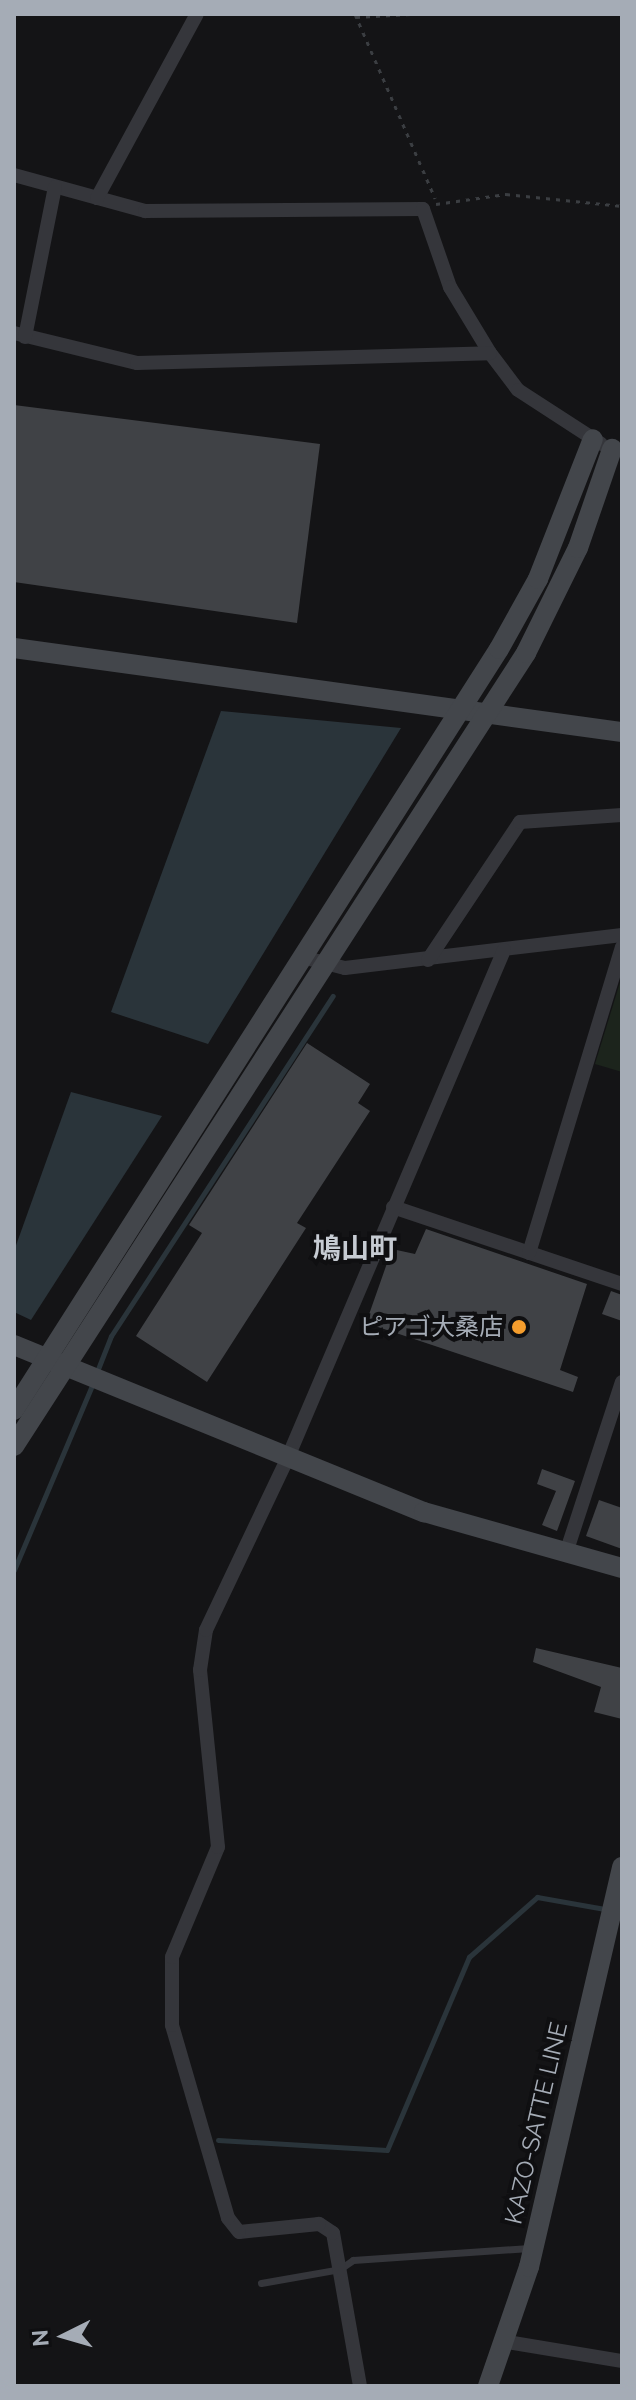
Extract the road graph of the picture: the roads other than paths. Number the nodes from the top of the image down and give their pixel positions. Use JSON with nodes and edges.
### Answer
{"nodes":[{"id":1,"x":197,"y":14,"type":"edge"},
{"id":2,"x":14,"y":175,"type":"edge"},
{"id":3,"x":55,"y":187,"type":"junction"},
{"id":4,"x":97,"y":198,"type":"junction"},
{"id":5,"x":20,"y":335,"type":"edge"},
{"id":6,"x":490,"y":353,"type":"junction"},
{"id":7,"x":593,"y":439,"type":"junction"},
{"id":8,"x":612,"y":449,"type":"joint"},
{"id":9,"x":14,"y":648,"type":"edge"},
{"id":10,"x":462,"y":707,"type":"junction"},
{"id":11,"x":491,"y":711,"type":"junction"},
{"id":12,"x":622,"y":732,"type":"edge"},
{"id":13,"x":622,"y":815,"type":"edge"},
{"id":14,"x":622,"y":935,"type":"edge"},
{"id":15,"x":622,"y":947,"type":"edge"},
{"id":16,"x":504,"y":950,"type":"junction"},
{"id":17,"x":428,"y":960,"type":"junction"},
{"id":18,"x":316,"y":962,"type":"junction"},
{"id":19,"x":393,"y":1207,"type":"junction"},
{"id":20,"x":529,"y":1253,"type":"junction"},
{"id":21,"x":622,"y":1284,"type":"edge"},
{"id":22,"x":14,"y":1345,"type":"edge"},
{"id":23,"x":57,"y":1361,"type":"junction"},
{"id":24,"x":622,"y":1382,"type":"edge"},
{"id":25,"x":14,"y":1410,"type":"edge"},
{"id":26,"x":14,"y":1446,"type":"edge"},
{"id":27,"x":288,"y":1457,"type":"junction"},
{"id":28,"x":566,"y":1553,"type":"junction"},
{"id":29,"x":622,"y":1568,"type":"edge"},
{"id":30,"x":622,"y":1867,"type":"edge"},
{"id":31,"x":534,"y":2247,"type":"junction"},
{"id":32,"x":340,"y":2269,"type":"junction"},
{"id":33,"x":261,"y":2283,"type":"dead end"},
{"id":34,"x":507,"y":2342,"type":"junction"},
{"id":35,"x":622,"y":2361,"type":"edge"},
{"id":36,"x":360,"y":2386,"type":"edge"},
{"id":37,"x":488,"y":2386,"type":"edge"}],
"edges":[{"from":1,"to":4,"type":"street"},
{"from":2,"to":3,"type":"street"},
{"from":3,"to":4,"type":"street"},
{"from":3,"to":5,"type":"street"},
{"from":4,"to":6,"type":"street"},
{"from":5,"to":6,"type":"street"},
{"from":6,"to":7,"type":"street"},
{"from":7,"to":8,"type":"street"},
{"from":7,"to":10,"type":"street"},
{"from":8,"to":11,"type":"street"},
{"from":9,"to":10,"type":"street"},
{"from":10,"to":11,"type":"street"},
{"from":10,"to":18,"type":"street"},
{"from":11,"to":12,"type":"street"},
{"from":11,"to":18,"type":"street"},
{"from":13,"to":17,"type":"street"},
{"from":14,"to":16,"type":"street"},
{"from":15,"to":20,"type":"street"},
{"from":16,"to":17,"type":"street"},
{"from":16,"to":19,"type":"street"},
{"from":17,"to":18,"type":"street"},
{"from":18,"to":23,"type":"street"},
{"from":19,"to":20,"type":"street"},
{"from":19,"to":27,"type":"street"},
{"from":20,"to":21,"type":"street"},
{"from":22,"to":23,"type":"street"},
{"from":23,"to":25,"type":"street"},
{"from":23,"to":26,"type":"street"},
{"from":23,"to":27,"type":"street"},
{"from":24,"to":28,"type":"street"},
{"from":27,"to":28,"type":"street"},
{"from":27,"to":32,"type":"street"},
{"from":28,"to":29,"type":"street"},
{"from":30,"to":31,"type":"street","name":"KAZO-SATTE LINE"},
{"from":31,"to":32,"type":"lane"},
{"from":31,"to":34,"type":"street","name":"KAZO-SATTE LINE"},
{"from":32,"to":33,"type":"lane"},
{"from":32,"to":36,"type":"street"},
{"from":34,"to":35,"type":"street"},
{"from":34,"to":37,"type":"street","name":"KAZO-SATTE LINE"}]}
